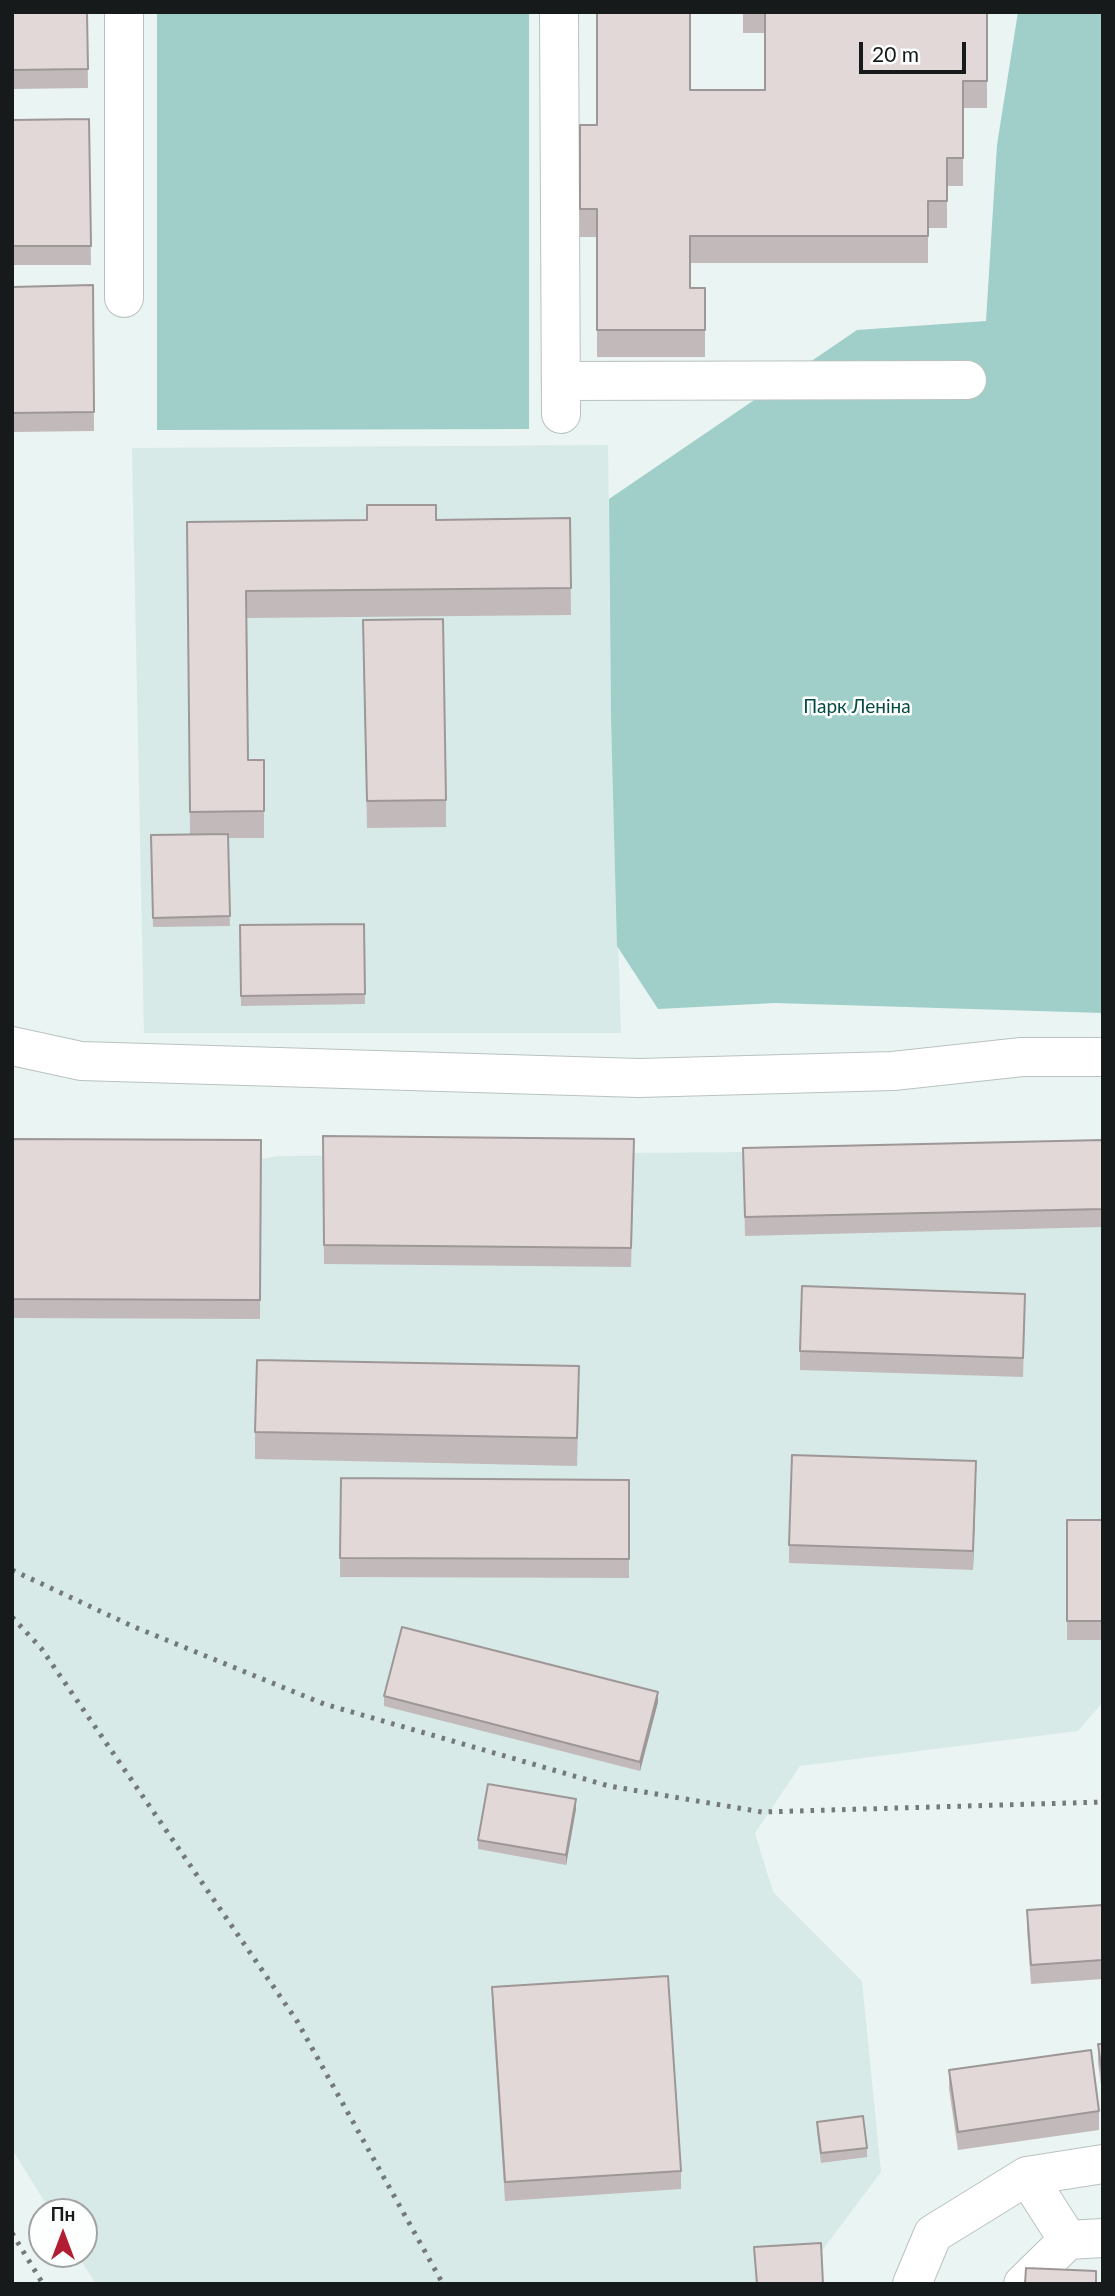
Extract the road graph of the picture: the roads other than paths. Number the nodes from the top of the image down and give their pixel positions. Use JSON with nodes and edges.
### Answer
{"nodes":[{"id":1,"x":124,"y":12,"type":"edge"},
{"id":2,"x":559,"y":12,"type":"edge"},
{"id":3,"x":124,"y":298,"type":"dead end"},
{"id":4,"x":967,"y":380,"type":"dead end"},
{"id":5,"x":12,"y":1046,"type":"edge"},
{"id":6,"x":1103,"y":1056,"type":"edge"},
{"id":7,"x":1103,"y":2164,"type":"edge"},
{"id":8,"x":1027,"y":2176,"type":"junction"},
{"id":9,"x":1086,"y":2239,"type":"edge"},
{"id":10,"x":912,"y":2284,"type":"edge"},
{"id":11,"x":1023,"y":2284,"type":"edge"}],
"edges":[{"from":1,"to":3,"type":"street"},
{"from":2,"to":4,"type":"street"},
{"from":5,"to":6,"type":"street"},
{"from":7,"to":8,"type":"street"},
{"from":8,"to":9,"type":"street"},
{"from":8,"to":10,"type":"street"},
{"from":9,"to":11,"type":"street"}]}
